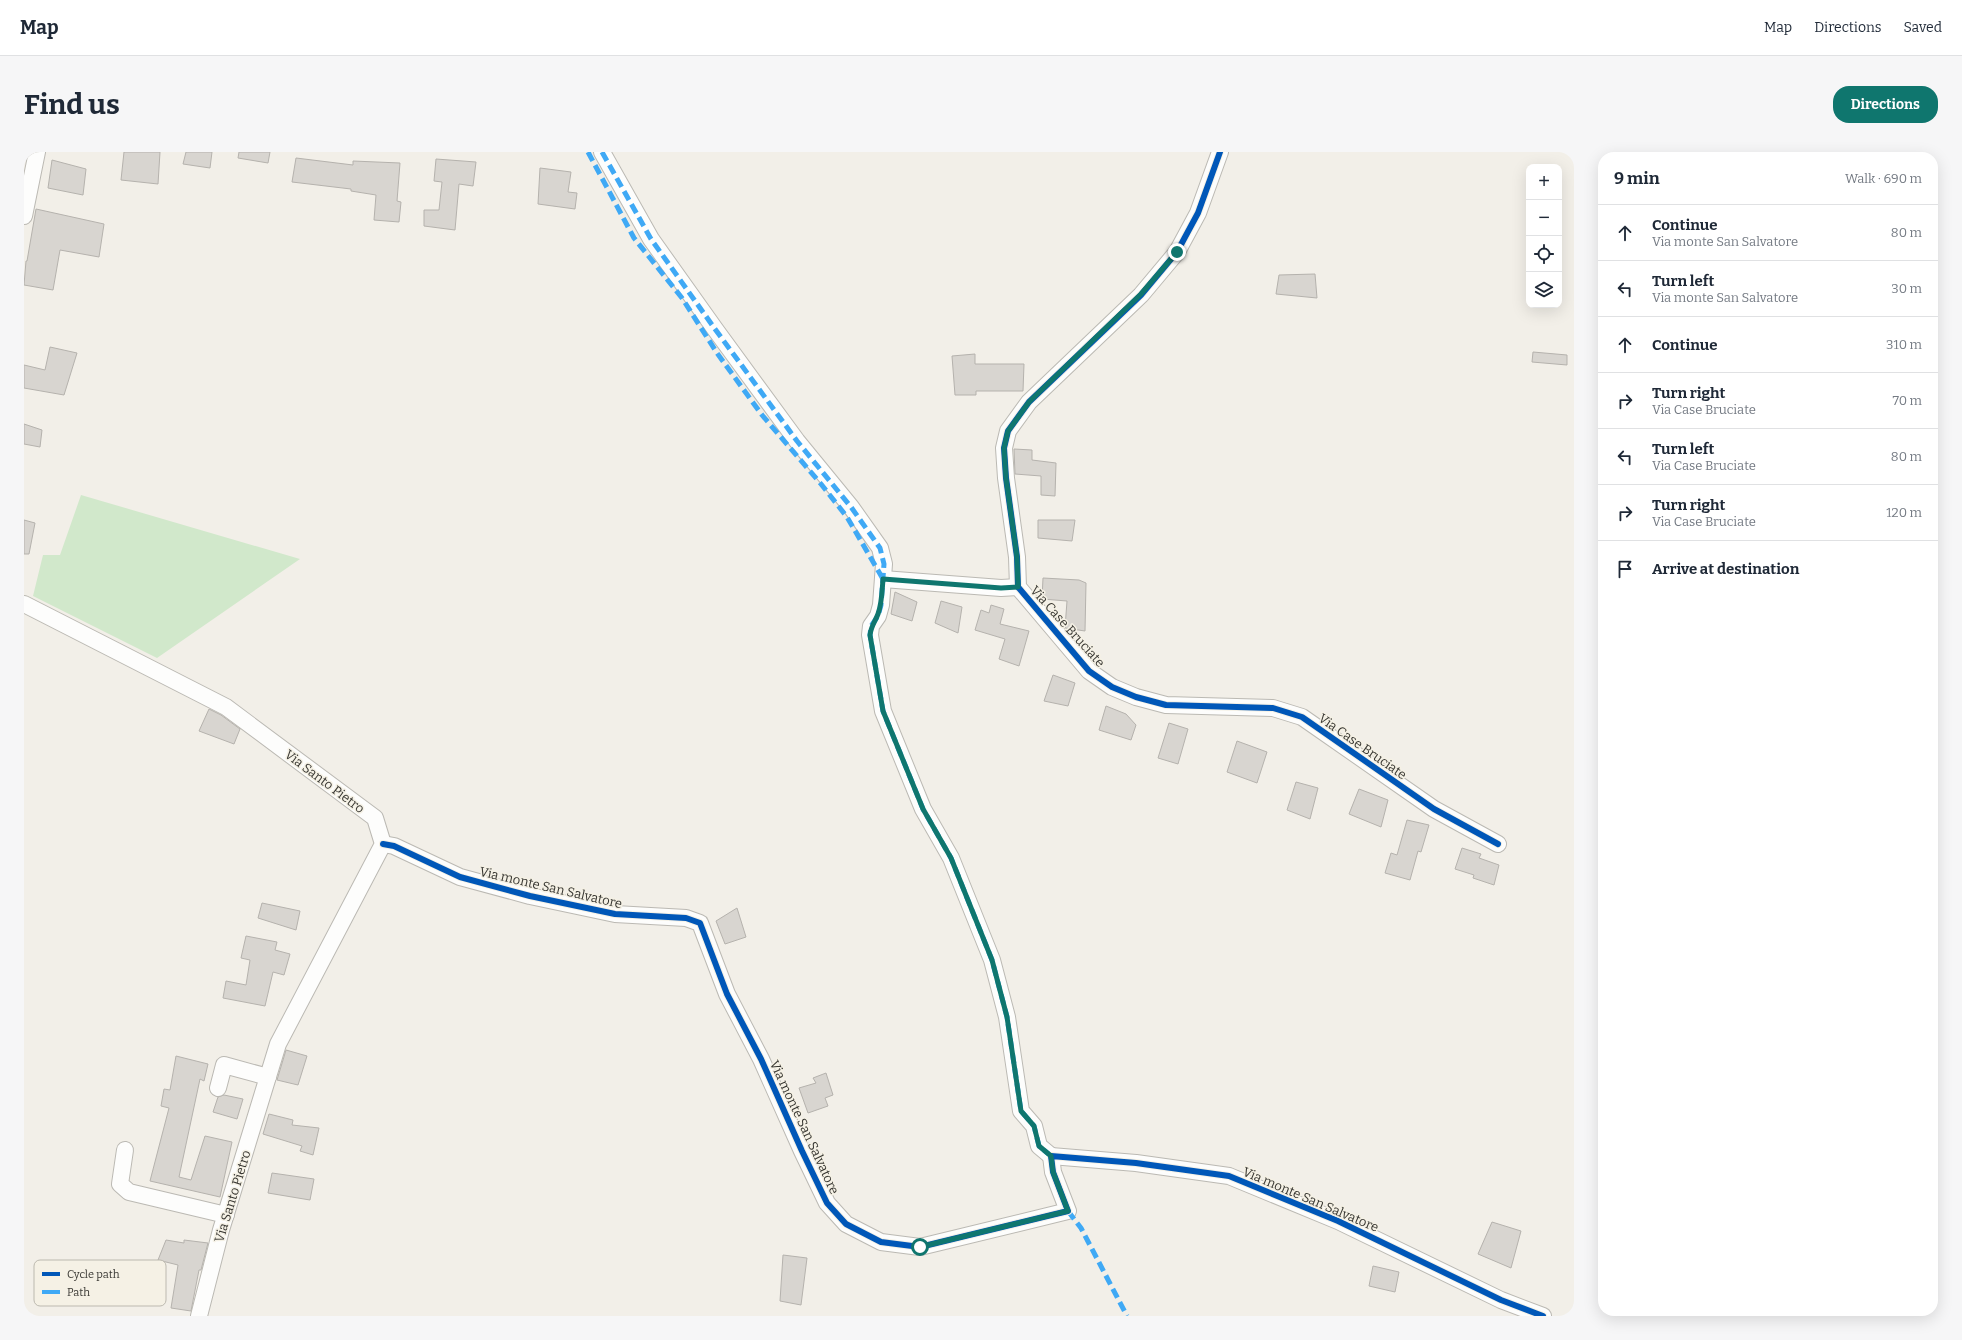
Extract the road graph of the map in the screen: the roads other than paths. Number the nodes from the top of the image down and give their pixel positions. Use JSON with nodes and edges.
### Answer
{"nodes":[{"id":1,"x":37,"y":152,"type":"edge"},
{"id":2,"x":602,"y":152,"type":"edge"},
{"id":3,"x":1220,"y":152,"type":"edge"},
{"id":4,"x":27,"y":185,"type":"edge"},
{"id":5,"x":24,"y":216,"type":"edge"},
{"id":6,"x":883,"y":579,"type":"junction"},
{"id":7,"x":1018,"y":587,"type":"junction"},
{"id":8,"x":24,"y":604,"type":"edge"},
{"id":9,"x":383,"y":844,"type":"junction"},
{"id":10,"x":1498,"y":844,"type":"dead end"},
{"id":11,"x":268,"y":1077,"type":"junction"},
{"id":12,"x":218,"y":1088,"type":"dead end"},
{"id":13,"x":125,"y":1150,"type":"dead end"},
{"id":14,"x":1051,"y":1156,"type":"junction"},
{"id":15,"x":226,"y":1215,"type":"junction"},
{"id":16,"x":199,"y":1316,"type":"edge"},
{"id":17,"x":1543,"y":1316,"type":"edge"}],
"edges":[{"from":1,"to":4,"type":"street"},
{"from":2,"to":6,"type":"street"},
{"from":3,"to":7,"type":"street","name":"Via Case Bruciate"},
{"from":4,"to":5,"type":"street"},
{"from":6,"to":7,"type":"street","name":"Via Case Bruciate"},
{"from":6,"to":14,"type":"street"},
{"from":7,"to":10,"type":"street","name":"Via Case Bruciate"},
{"from":8,"to":9,"type":"street","name":"Via Santo Pietro"},
{"from":9,"to":11,"type":"street","name":"Via Santo Pietro"},
{"from":9,"to":14,"type":"street","name":"Via monte San Salvatore"},
{"from":11,"to":12,"type":"street"},
{"from":11,"to":15,"type":"street","name":"Via Santo Pietro"},
{"from":13,"to":15,"type":"street"},
{"from":14,"to":17,"type":"street","name":"Via monte San Salvatore"},
{"from":15,"to":16,"type":"street","name":"Via Santo Pietro"}]}
